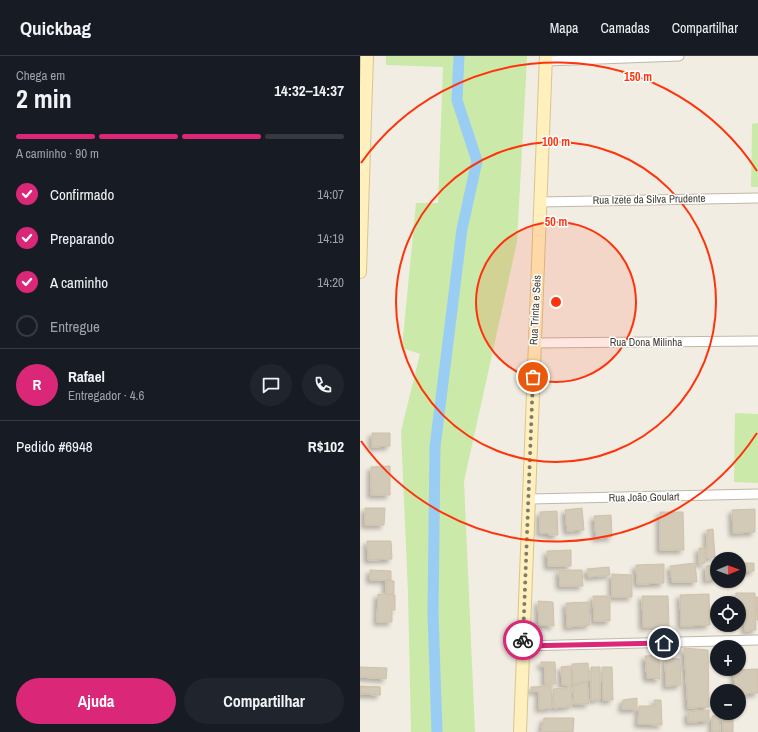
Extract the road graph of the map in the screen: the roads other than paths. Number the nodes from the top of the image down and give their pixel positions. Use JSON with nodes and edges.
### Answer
{"nodes":[{"id":1,"x":367,"y":56,"type":"edge"},
{"id":2,"x":679,"y":56,"type":"edge"},
{"id":3,"x":546,"y":58,"type":"edge"},
{"id":4,"x":758,"y":198,"type":"edge"},
{"id":5,"x":540,"y":202,"type":"junction"},
{"id":6,"x":360,"y":272,"type":"edge"},
{"id":7,"x":534,"y":342,"type":"junction"},
{"id":8,"x":758,"y":342,"type":"edge"},
{"id":9,"x":758,"y":494,"type":"edge"},
{"id":10,"x":530,"y":499,"type":"junction"},
{"id":11,"x":758,"y":640,"type":"edge"},
{"id":12,"x":523,"y":646,"type":"junction"},
{"id":13,"x":520,"y":732,"type":"edge"}],
"edges":[{"from":1,"to":6,"type":"street"},
{"from":2,"to":3,"type":"street"},
{"from":3,"to":5,"type":"street","name":"Rua Trinta e Seis"},
{"from":4,"to":5,"type":"street","name":"Rua Izete da Silva Prudente"},
{"from":5,"to":7,"type":"street","name":"Rua Trinta e Seis"},
{"from":7,"to":8,"type":"street","name":"Rua Dona Milinha"},
{"from":7,"to":10,"type":"street","name":"Rua Trinta e Seis"},
{"from":9,"to":10,"type":"street","name":"Rua João Goulart"},
{"from":10,"to":12,"type":"street","name":"Rua Trinta e Seis"},
{"from":11,"to":12,"type":"street"},
{"from":12,"to":13,"type":"street","name":"Rua Trinta e Seis"}]}
